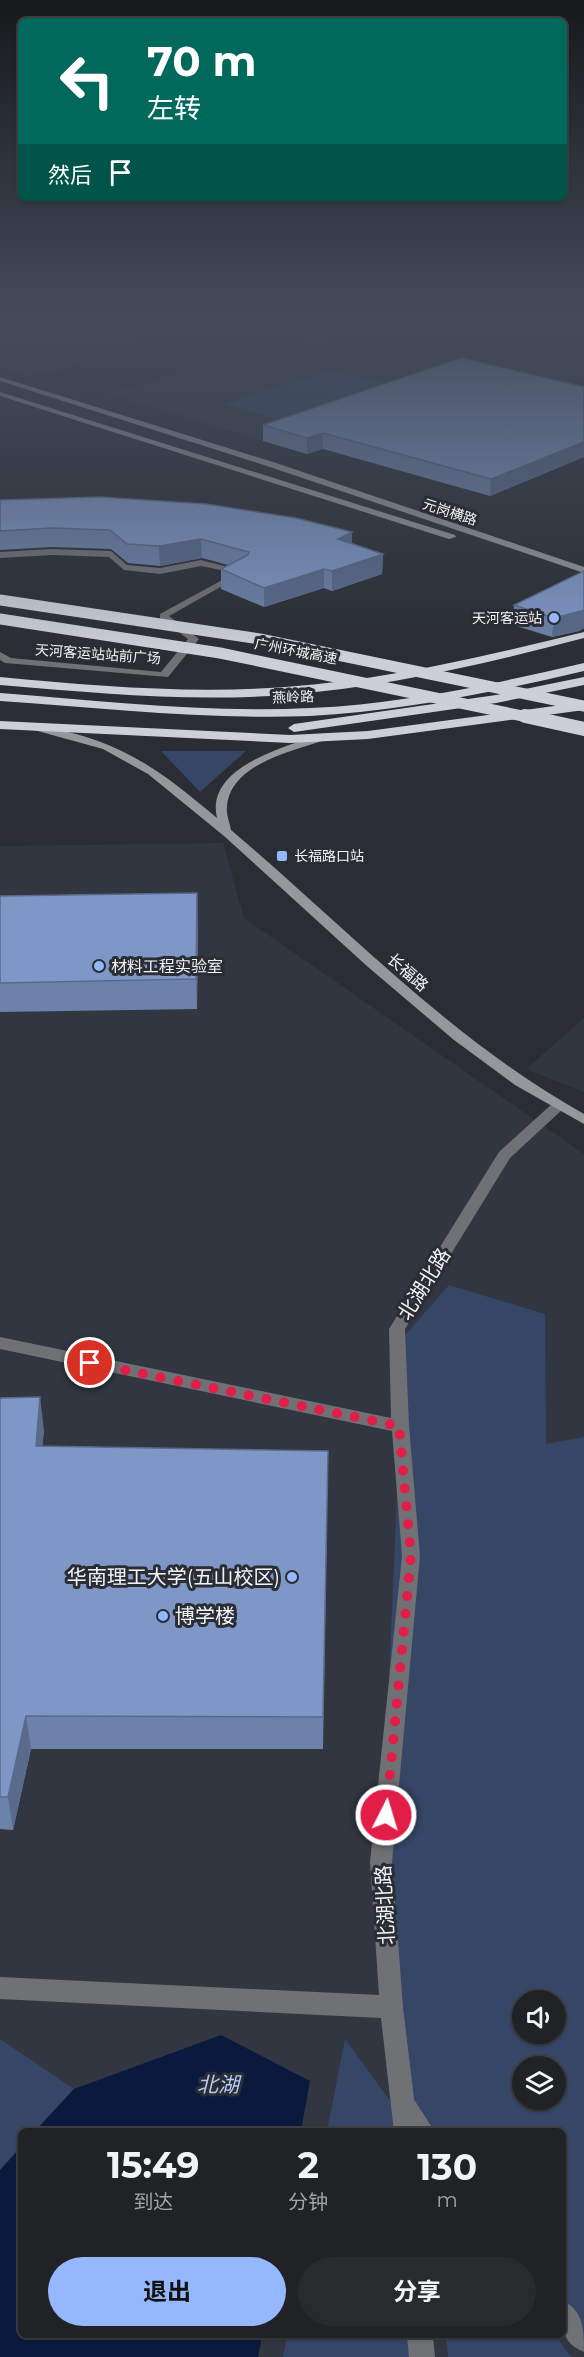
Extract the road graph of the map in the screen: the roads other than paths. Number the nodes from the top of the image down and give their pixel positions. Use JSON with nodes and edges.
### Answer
{"nodes":[{"id":1,"x":123,"y":433,"type":"edge"},
{"id":2,"x":172,"y":433,"type":"edge"},
{"id":3,"x":462,"y":540,"type":"dead end"},
{"id":4,"x":506,"y":554,"type":"dead end"},
{"id":5,"x":0,"y":555,"type":"edge"},
{"id":6,"x":584,"y":570,"type":"edge"},
{"id":7,"x":584,"y":579,"type":"edge"},
{"id":8,"x":0,"y":600,"type":"edge"},
{"id":9,"x":0,"y":619,"type":"edge"},
{"id":10,"x":584,"y":635,"type":"edge"},
{"id":11,"x":0,"y":655,"type":"edge"},
{"id":12,"x":584,"y":667,"type":"edge"},
{"id":13,"x":0,"y":681,"type":"edge"},
{"id":14,"x":584,"y":681,"type":"edge"},
{"id":15,"x":0,"y":697,"type":"edge"},
{"id":16,"x":584,"y":706,"type":"edge"},
{"id":17,"x":0,"y":725,"type":"edge"},
{"id":18,"x":36,"y":727,"type":"junction"},
{"id":19,"x":584,"y":729,"type":"edge"},
{"id":20,"x":194,"y":736,"type":"junction"},
{"id":21,"x":321,"y":738,"type":"junction"},
{"id":22,"x":226,"y":829,"type":"junction"},
{"id":23,"x":558,"y":1106,"type":"junction"},
{"id":24,"x":584,"y":1120,"type":"edge"},
{"id":25,"x":0,"y":1342,"type":"edge"},
{"id":26,"x":399,"y":1426,"type":"junction"},
{"id":27,"x":0,"y":1988,"type":"edge"},
{"id":28,"x":392,"y":2007,"type":"junction"},
{"id":29,"x":404,"y":2106,"type":"junction"},
{"id":30,"x":406,"y":2128,"type":"edge"},
{"id":31,"x":421,"y":2128,"type":"edge"},
{"id":32,"x":566,"y":2317,"type":"edge"},
{"id":33,"x":420,"y":2338,"type":"edge"},
{"id":34,"x":584,"y":2340,"type":"edge"},
{"id":35,"x":422,"y":2357,"type":"edge"}],
"edges":[{"from":1,"to":3,"type":"main road","name":"元岗横路"},
{"from":2,"to":6,"type":"main road","name":"元岗横路"},
{"from":4,"to":7,"type":"main road"},
{"from":5,"to":11,"type":"street","name":"天河客运站站前广场"},
{"from":8,"to":16,"type":"highway","name":"广州环城高速","bridge":true},
{"from":9,"to":19,"type":"highway","name":"广州环城高速","bridge":true},
{"from":10,"to":13,"type":"highway"},
{"from":12,"to":15,"type":"highway","name":"燕岭路"},
{"from":14,"to":20,"type":"highway"},
{"from":16,"to":21,"type":"highway"},
{"from":17,"to":18,"type":"highway"},
{"from":18,"to":20,"type":"highway"},
{"from":18,"to":22,"type":"main road","name":"长福路"},
{"from":20,"to":21,"type":"highway"},
{"from":21,"to":22,"type":"main road"},
{"from":22,"to":23,"type":"main road","name":"长福路"},
{"from":23,"to":24,"type":"main road","name":"长福路"},
{"from":23,"to":26,"type":"street","name":"北湖北路"},
{"from":25,"to":26,"type":"street"},
{"from":26,"to":28,"type":"street","name":"北湖北路"},
{"from":27,"to":28,"type":"street"},
{"from":28,"to":29,"type":"street","name":"北湖北路"},
{"from":29,"to":30,"type":"street","name":"北湖北路"},
{"from":29,"to":31,"type":"lane"},
{"from":32,"to":34,"type":"lane"},
{"from":33,"to":35,"type":"street"}]}
